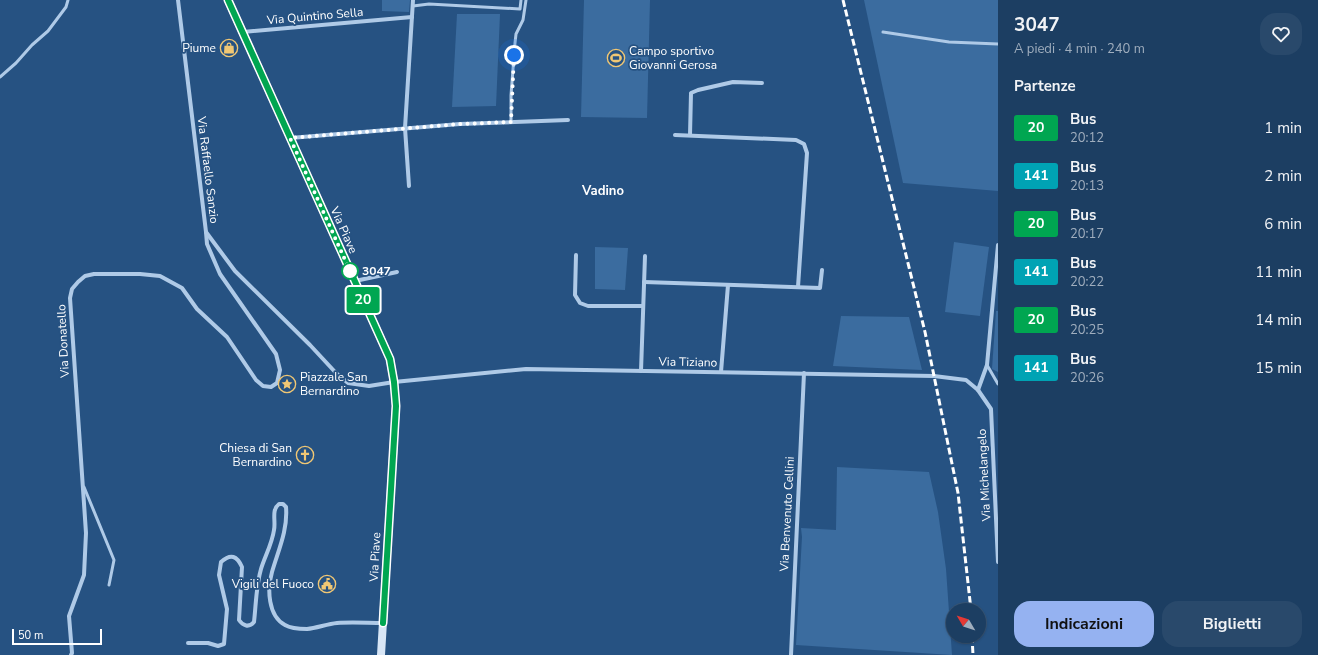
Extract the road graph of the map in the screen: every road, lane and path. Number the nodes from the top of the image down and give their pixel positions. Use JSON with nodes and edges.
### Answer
{"nodes":[{"id":1,"x":68,"y":0,"type":"edge"},
{"id":2,"x":178,"y":0,"type":"edge"},
{"id":3,"x":228,"y":0,"type":"edge"},
{"id":4,"x":413,"y":0,"type":"edge"},
{"id":5,"x":521,"y":0,"type":"edge"},
{"id":6,"x":526,"y":0,"type":"edge"},
{"id":7,"x":413,"y":6,"type":"junction"},
{"id":8,"x":412,"y":17,"type":"junction"},
{"id":9,"x":243,"y":32,"type":"junction"},
{"id":10,"x":883,"y":32,"type":"dead end"},
{"id":11,"x":998,"y":44,"type":"edge"},
{"id":12,"x":0,"y":77,"type":"edge"},
{"id":13,"x":762,"y":82,"type":"dead end"},
{"id":14,"x":568,"y":120,"type":"dead end"},
{"id":15,"x":511,"y":122,"type":"junction"},
{"id":16,"x":405,"y":128,"type":"junction"},
{"id":17,"x":675,"y":135,"type":"dead end"},
{"id":18,"x":690,"y":135,"type":"junction"},
{"id":19,"x":290,"y":138,"type":"junction"},
{"id":20,"x":409,"y":186,"type":"dead end"},
{"id":21,"x":206,"y":232,"type":"junction"},
{"id":22,"x":998,"y":245,"type":"edge"},
{"id":23,"x":576,"y":254,"type":"dead end"},
{"id":24,"x":645,"y":256,"type":"dead end"},
{"id":25,"x":822,"y":270,"type":"dead end"},
{"id":26,"x":397,"y":272,"type":"dead end"},
{"id":27,"x":355,"y":281,"type":"junction"},
{"id":28,"x":644,"y":282,"type":"junction"},
{"id":29,"x":728,"y":285,"type":"junction"},
{"id":30,"x":798,"y":287,"type":"junction"},
{"id":31,"x":643,"y":306,"type":"junction"},
{"id":32,"x":987,"y":365,"type":"junction"},
{"id":33,"x":641,"y":371,"type":"junction"},
{"id":34,"x":721,"y":372,"type":"junction"},
{"id":35,"x":804,"y":374,"type":"junction"},
{"id":36,"x":394,"y":382,"type":"junction"},
{"id":37,"x":998,"y":384,"type":"edge"},
{"id":38,"x":978,"y":390,"type":"junction"},
{"id":39,"x":81,"y":480,"type":"junction"},
{"id":40,"x":997,"y":536,"type":"edge"},
{"id":41,"x":998,"y":562,"type":"edge"},
{"id":42,"x":109,"y":585,"type":"dead end"},
{"id":43,"x":383,"y":623,"type":"junction"},
{"id":44,"x":188,"y":643,"type":"dead end"},
{"id":45,"x":71,"y":655,"type":"edge"},
{"id":46,"x":381,"y":655,"type":"edge"},
{"id":47,"x":791,"y":655,"type":"edge"}],
"edges":[{"from":1,"to":12,"type":"lane"},
{"from":2,"to":21,"type":"street","name":"Via Raffaello Sanzio"},
{"from":3,"to":9,"type":"main road","name":"Via Piave"},
{"from":4,"to":7,"type":"street"},
{"from":5,"to":7,"type":"lane"},
{"from":6,"to":15,"type":"lane"},
{"from":7,"to":8,"type":"street"},
{"from":8,"to":9,"type":"street","name":"Via Quintino Sella"},
{"from":8,"to":16,"type":"street"},
{"from":9,"to":19,"type":"main road","name":"Via Piave"},
{"from":10,"to":11,"type":"lane"},
{"from":13,"to":18,"type":"street"},
{"from":14,"to":15,"type":"street"},
{"from":15,"to":16,"type":"street"},
{"from":16,"to":19,"type":"street"},
{"from":16,"to":20,"type":"street"},
{"from":17,"to":18,"type":"street"},
{"from":18,"to":30,"type":"street"},
{"from":19,"to":27,"type":"main road","name":"Via Piave"},
{"from":21,"to":36,"type":"street","name":"Via Raffaello Sanzio"},
{"from":21,"to":39,"type":"street","name":"Via Donatello"},
{"from":22,"to":32,"type":"street"},
{"from":23,"to":31,"type":"street"},
{"from":24,"to":28,"type":"street"},
{"from":25,"to":30,"type":"street"},
{"from":26,"to":27,"type":"street"},
{"from":27,"to":36,"type":"main road","name":"Via Piave"},
{"from":28,"to":29,"type":"street"},
{"from":28,"to":31,"type":"street"},
{"from":29,"to":30,"type":"street"},
{"from":29,"to":34,"type":"street"},
{"from":31,"to":33,"type":"street"},
{"from":32,"to":37,"type":"lane"},
{"from":32,"to":38,"type":"street"},
{"from":33,"to":34,"type":"street","name":"Via Tiziano"},
{"from":33,"to":36,"type":"street","name":"Via Tiziano"},
{"from":34,"to":35,"type":"street","name":"Via Tiziano"},
{"from":35,"to":38,"type":"street","name":"Via Tiziano"},
{"from":35,"to":47,"type":"street","name":"Via Benvenuto Cellini"},
{"from":36,"to":43,"type":"main road","name":"Via Piave"},
{"from":38,"to":40,"type":"street","name":"Via Michelangelo"},
{"from":39,"to":42,"type":"lane"},
{"from":39,"to":45,"type":"street","name":"Via Donatello"},
{"from":40,"to":41,"type":"street","name":"Via Michelangelo"},
{"from":43,"to":44,"type":"street"},
{"from":43,"to":46,"type":"main road","name":"Via Piave"}]}
